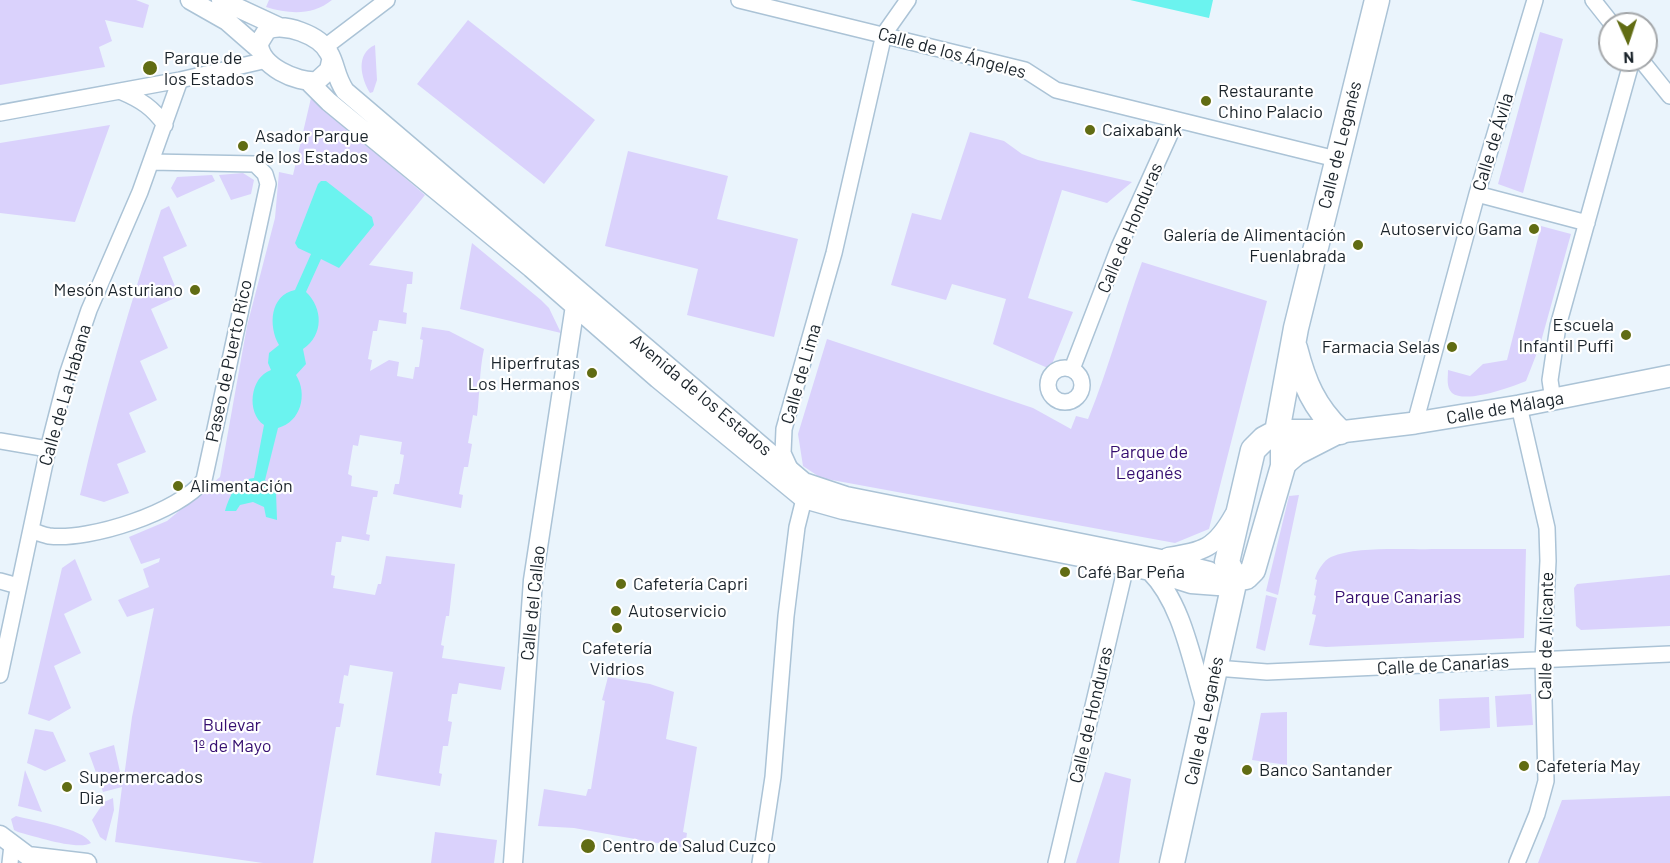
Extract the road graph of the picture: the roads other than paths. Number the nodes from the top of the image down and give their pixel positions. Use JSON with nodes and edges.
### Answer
{"nodes":[{"id":1,"x":189,"y":0,"type":"edge"},
{"id":2,"x":221,"y":0,"type":"edge"},
{"id":3,"x":387,"y":0,"type":"edge"},
{"id":4,"x":739,"y":0,"type":"edge"},
{"id":5,"x":908,"y":0,"type":"edge"},
{"id":6,"x":1377,"y":0,"type":"edge"},
{"id":7,"x":1535,"y":0,"type":"edge"},
{"id":8,"x":1593,"y":0,"type":"edge"},
{"id":9,"x":1602,"y":12,"type":"edge"},
{"id":10,"x":279,"y":27,"type":"junction"},
{"id":11,"x":884,"y":34,"type":"junction"},
{"id":12,"x":263,"y":54,"type":"junction"},
{"id":13,"x":328,"y":54,"type":"junction"},
{"id":14,"x":1629,"y":72,"type":"edge"},
{"id":15,"x":1665,"y":76,"type":"edge"},
{"id":16,"x":180,"y":80,"type":"junction"},
{"id":17,"x":309,"y":82,"type":"junction"},
{"id":18,"x":122,"y":92,"type":"junction"},
{"id":19,"x":1670,"y":96,"type":"edge"},
{"id":20,"x":0,"y":113,"type":"edge"},
{"id":21,"x":1176,"y":121,"type":"junction"},
{"id":22,"x":165,"y":125,"type":"junction"},
{"id":23,"x":1336,"y":159,"type":"junction"},
{"id":24,"x":151,"y":162,"type":"junction"},
{"id":25,"x":1477,"y":194,"type":"junction"},
{"id":26,"x":1587,"y":223,"type":"junction"},
{"id":27,"x":577,"y":288,"type":"junction"},
{"id":28,"x":576,"y":309,"type":"junction"},
{"id":29,"x":607,"y":335,"type":"junction"},
{"id":30,"x":1293,"y":340,"type":"junction"},
{"id":31,"x":570,"y":344,"type":"junction"},
{"id":32,"x":1072,"y":369,"type":"dead end"},
{"id":33,"x":1670,"y":376,"type":"edge"},
{"id":34,"x":1553,"y":400,"type":"junction"},
{"id":35,"x":1519,"y":406,"type":"junction"},
{"id":36,"x":1415,"y":423,"type":"junction"},
{"id":37,"x":784,"y":429,"type":"junction"},
{"id":38,"x":1277,"y":432,"type":"junction"},
{"id":39,"x":1340,"y":432,"type":"junction"},
{"id":40,"x":0,"y":441,"type":"edge"},
{"id":41,"x":48,"y":449,"type":"junction"},
{"id":42,"x":769,"y":452,"type":"junction"},
{"id":43,"x":748,"y":454,"type":"junction"},
{"id":44,"x":1283,"y":466,"type":"junction"},
{"id":45,"x":795,"y":475,"type":"junction"},
{"id":46,"x":804,"y":499,"type":"junction"},
{"id":47,"x":1240,"y":503,"type":"junction"},
{"id":48,"x":31,"y":531,"type":"junction"},
{"id":49,"x":1156,"y":565,"type":"junction"},
{"id":50,"x":1126,"y":566,"type":"junction"},
{"id":51,"x":0,"y":581,"type":"edge"},
{"id":52,"x":1234,"y":583,"type":"junction"},
{"id":53,"x":18,"y":586,"type":"junction"},
{"id":54,"x":1670,"y":654,"type":"edge"},
{"id":55,"x":1543,"y":660,"type":"junction"},
{"id":56,"x":1216,"y":668,"type":"junction"},
{"id":57,"x":0,"y":675,"type":"edge"},
{"id":58,"x":1207,"y":708,"type":"junction"},
{"id":59,"x":8,"y":848,"type":"edge"},
{"id":60,"x":87,"y":863,"type":"edge"},
{"id":61,"x":513,"y":863,"type":"edge"},
{"id":62,"x":760,"y":863,"type":"edge"},
{"id":63,"x":1056,"y":863,"type":"edge"},
{"id":64,"x":1172,"y":863,"type":"edge"},
{"id":65,"x":1517,"y":863,"type":"edge"}],
"edges":[{"from":1,"to":12,"type":"street"},
{"from":2,"to":10,"type":"street"},
{"from":3,"to":13,"type":"street"},
{"from":4,"to":11,"type":"street","name":"Calle de los Ángeles"},
{"from":5,"to":11,"type":"street","name":"Calle de Lima"},
{"from":6,"to":23,"type":"main road","name":"Calle de Leganés"},
{"from":7,"to":25,"type":"street","name":"Calle de Ávila"},
{"from":8,"to":9,"type":"street"},
{"from":10,"to":12,"type":"street"},
{"from":10,"to":13,"type":"street"},
{"from":11,"to":21,"type":"street","name":"Calle de los Ángeles"},
{"from":11,"to":37,"type":"street","name":"Calle de Lima"},
{"from":12,"to":16,"type":"street"},
{"from":12,"to":17,"type":"street"},
{"from":13,"to":17,"type":"street"},
{"from":13,"to":27,"type":"street","name":"Avenida de los Estados"},
{"from":14,"to":26,"type":"street"},
{"from":15,"to":19,"type":"street"},
{"from":16,"to":18,"type":"street"},
{"from":16,"to":22,"type":"street","name":"Calle de La Habana"},
{"from":17,"to":28,"type":"street","name":"Avenida de los Estados"},
{"from":18,"to":20,"type":"street"},
{"from":18,"to":22,"type":"street"},
{"from":21,"to":23,"type":"street","name":"Calle de los Ángeles"},
{"from":21,"to":32,"type":"street","name":"Calle de Honduras"},
{"from":22,"to":24,"type":"street","name":"Calle de La Habana"},
{"from":23,"to":30,"type":"main road","name":"Calle de Leganés"},
{"from":24,"to":41,"type":"street","name":"Calle de La Habana"},
{"from":24,"to":48,"type":"street","name":"Paseo de Puerto Rico"},
{"from":25,"to":26,"type":"street"},
{"from":25,"to":36,"type":"street","name":"Calle de Ávila"},
{"from":26,"to":34,"type":"street"},
{"from":27,"to":28,"type":"street","name":"Calle del Callao"},
{"from":27,"to":42,"type":"street","name":"Avenida de los Estados"},
{"from":28,"to":29,"type":"street","name":"Avenida de los Estados"},
{"from":28,"to":31,"type":"street","name":"Calle del Callao"},
{"from":29,"to":31,"type":"street"},
{"from":29,"to":43,"type":"street","name":"Avenida de los Estados"},
{"from":30,"to":38,"type":"main road","name":"Calle de Leganés"},
{"from":30,"to":39,"type":"main road"},
{"from":31,"to":61,"type":"street","name":"Calle del Callao"},
{"from":33,"to":34,"type":"main road","name":"Calle de Málaga"},
{"from":34,"to":35,"type":"main road","name":"Calle de Málaga"},
{"from":35,"to":36,"type":"main road","name":"Calle de Málaga"},
{"from":35,"to":55,"type":"street","name":"Calle de Alicante"},
{"from":36,"to":39,"type":"main road","name":"Calle de Málaga"},
{"from":37,"to":42,"type":"street"},
{"from":37,"to":45,"type":"street","name":"Calle de Lima"},
{"from":38,"to":39,"type":"main road"},
{"from":38,"to":44,"type":"main road","name":"Calle de Leganés"},
{"from":38,"to":47,"type":"main road","name":"Calle de Leganés"},
{"from":39,"to":44,"type":"main road"},
{"from":40,"to":41,"type":"street"},
{"from":41,"to":48,"type":"street","name":"Calle de La Habana"},
{"from":42,"to":43,"type":"street"},
{"from":42,"to":45,"type":"street","name":"Avenida de los Estados"},
{"from":43,"to":46,"type":"street","name":"Avenida de los Estados"},
{"from":44,"to":52,"type":"main road","name":"Calle de Leganés"},
{"from":45,"to":46,"type":"street","name":"Calle de Lima"},
{"from":45,"to":49,"type":"street","name":"Avenida de los Estados"},
{"from":46,"to":50,"type":"street","name":"Avenida de los Estados"},
{"from":46,"to":62,"type":"street"},
{"from":47,"to":49,"type":"street","name":"Avenida de los Estados"},
{"from":47,"to":52,"type":"main road","name":"Calle de Leganés"},
{"from":48,"to":53,"type":"street","name":"Calle de La Habana"},
{"from":49,"to":50,"type":"street","name":"Avenida de los Estados"},
{"from":49,"to":52,"type":"street","name":"Avenida de los Estados"},
{"from":49,"to":58,"type":"street"},
{"from":50,"to":63,"type":"street","name":"Calle de Honduras"},
{"from":51,"to":53,"type":"street"},
{"from":52,"to":56,"type":"main road","name":"Calle de Leganés"},
{"from":53,"to":57,"type":"street","name":"Calle de La Habana"},
{"from":54,"to":55,"type":"street","name":"Calle de Canarias"},
{"from":55,"to":56,"type":"street","name":"Calle de Canarias"},
{"from":55,"to":65,"type":"street","name":"Calle de Alicante"},
{"from":56,"to":58,"type":"main road","name":"Calle de Leganés"},
{"from":58,"to":64,"type":"main road","name":"Calle de Leganés"},
{"from":59,"to":60,"type":"street"}]}
